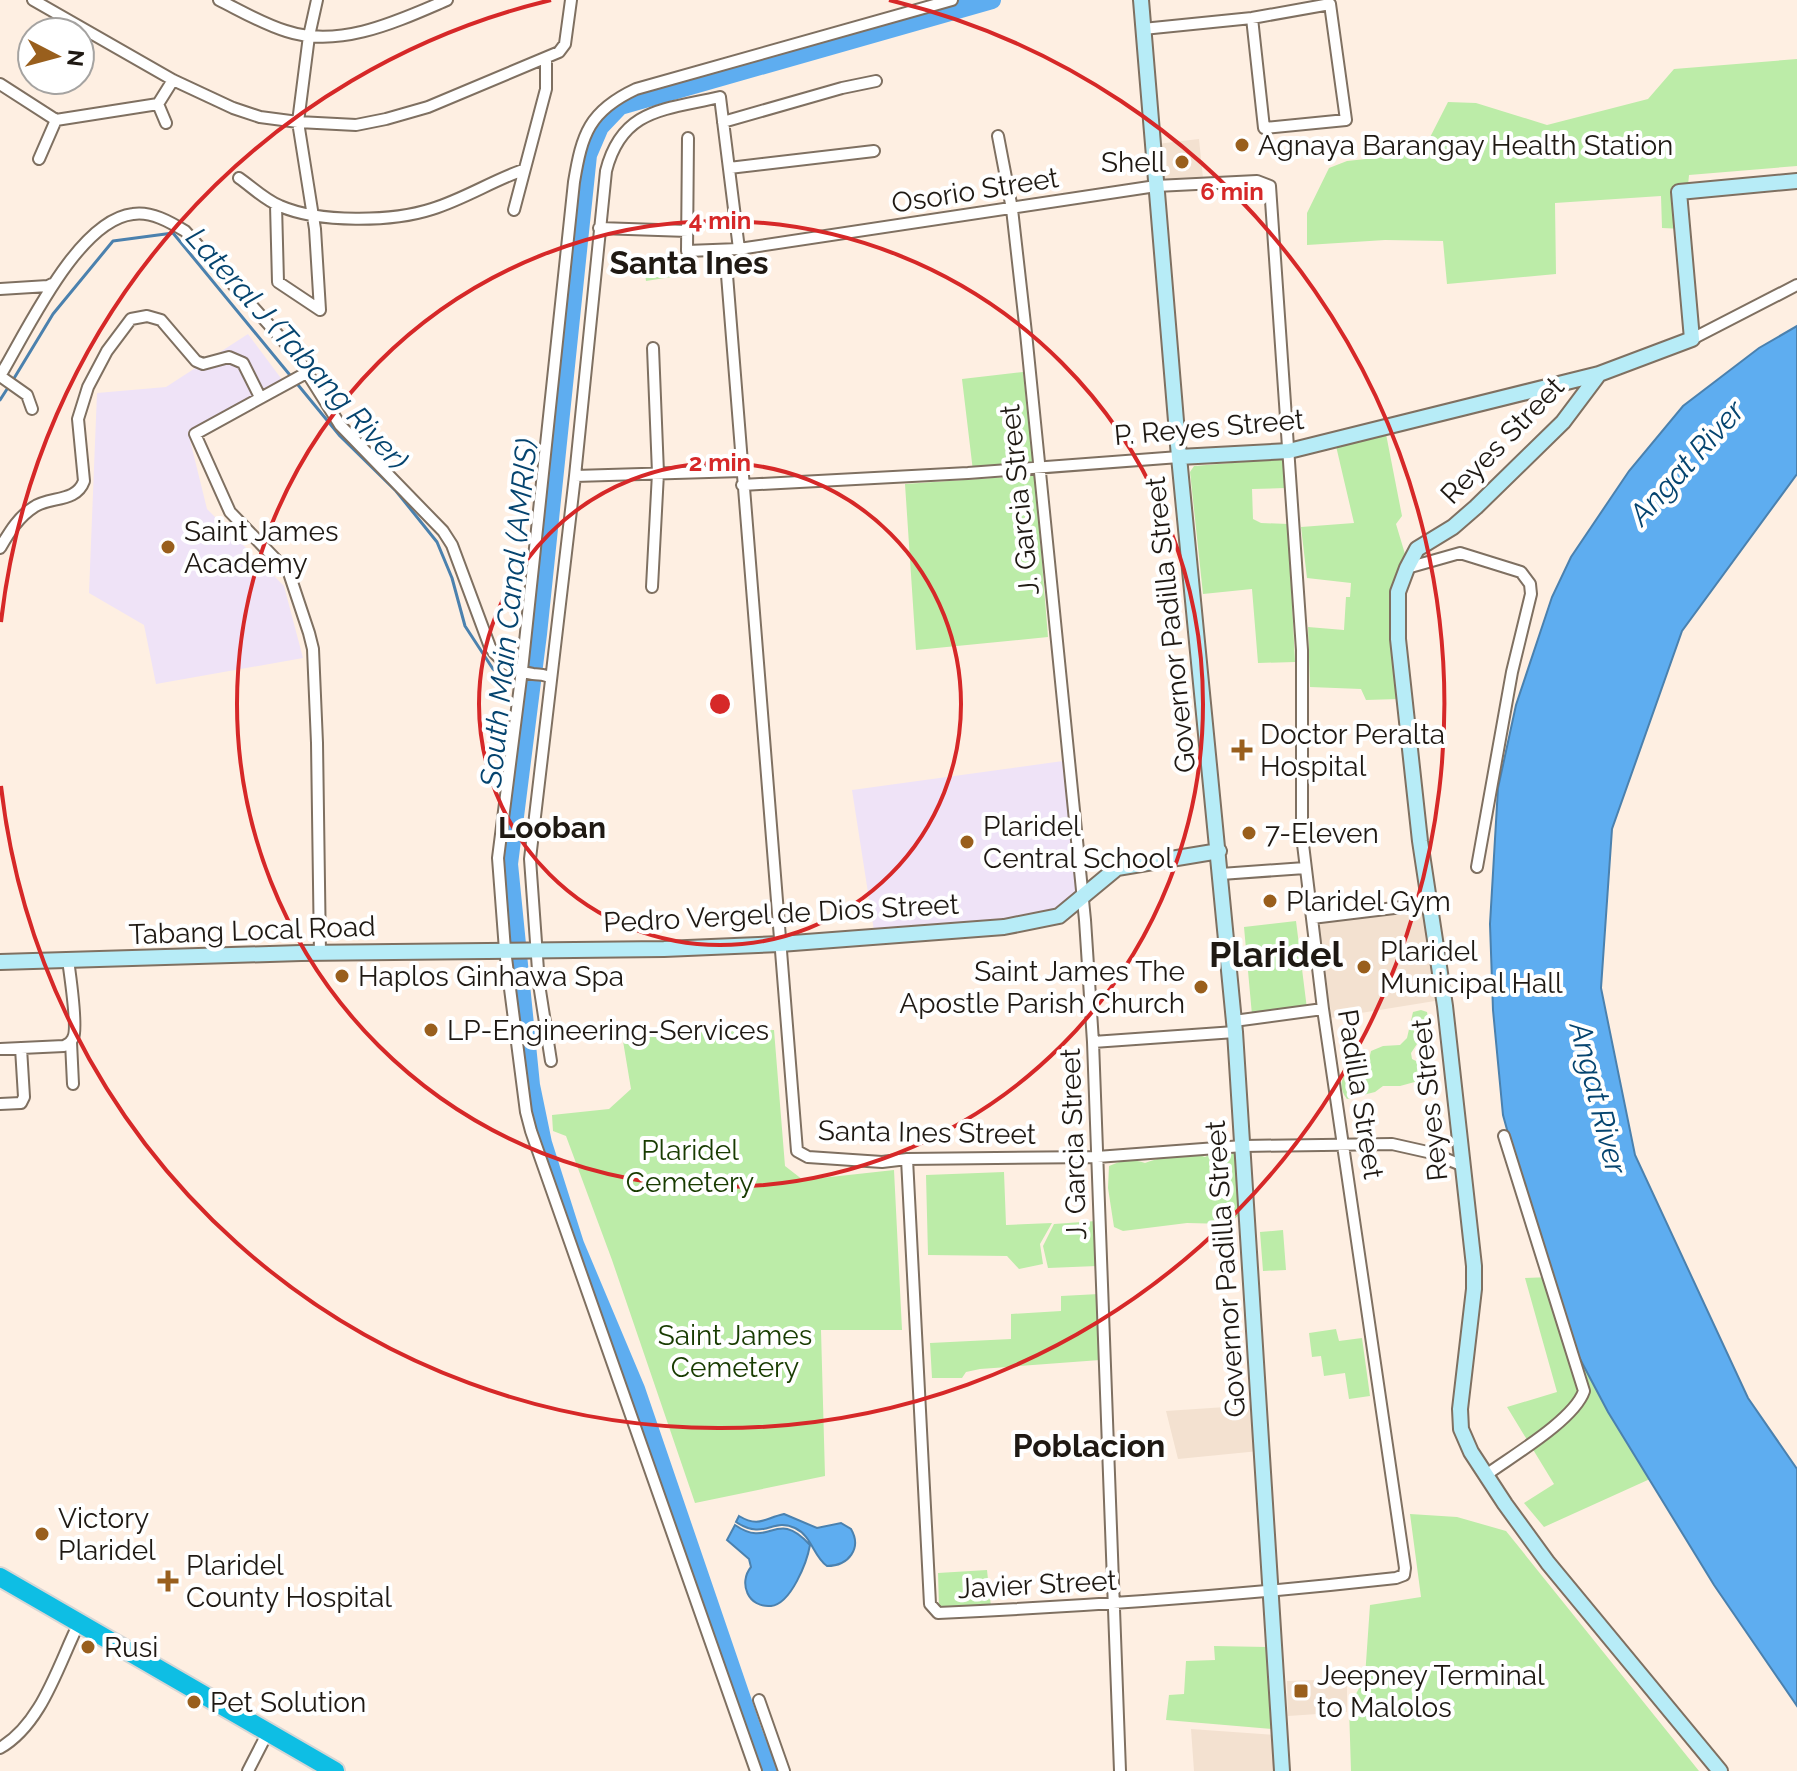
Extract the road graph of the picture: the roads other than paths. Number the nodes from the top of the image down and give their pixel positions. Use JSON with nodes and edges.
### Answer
{"nodes":[{"id":1,"x":33,"y":0,"type":"edge"},
{"id":2,"x":219,"y":0,"type":"edge"},
{"id":3,"x":317,"y":0,"type":"edge"},
{"id":4,"x":447,"y":0,"type":"edge"},
{"id":5,"x":571,"y":0,"type":"edge"},
{"id":6,"x":952,"y":0,"type":"edge"},
{"id":7,"x":1141,"y":0,"type":"edge"},
{"id":8,"x":1252,"y":18,"type":"junction"},
{"id":9,"x":1143,"y":29,"type":"junction"},
{"id":10,"x":309,"y":36,"type":"junction"},
{"id":11,"x":546,"y":60,"type":"junction"},
{"id":12,"x":173,"y":80,"type":"junction"},
{"id":13,"x":876,"y":81,"type":"dead end"},
{"id":14,"x":0,"y":84,"type":"edge"},
{"id":15,"x":158,"y":104,"type":"junction"},
{"id":16,"x":56,"y":120,"type":"junction"},
{"id":17,"x":298,"y":122,"type":"junction"},
{"id":18,"x":723,"y":122,"type":"junction"},
{"id":19,"x":166,"y":123,"type":"dead end"},
{"id":20,"x":998,"y":136,"type":"dead end"},
{"id":21,"x":688,"y":138,"type":"dead end"},
{"id":22,"x":874,"y":151,"type":"dead end"},
{"id":23,"x":39,"y":159,"type":"dead end"},
{"id":24,"x":729,"y":168,"type":"junction"},
{"id":25,"x":523,"y":170,"type":"junction"},
{"id":26,"x":239,"y":178,"type":"dead end"},
{"id":27,"x":1797,"y":181,"type":"edge"},
{"id":28,"x":1156,"y":186,"type":"junction"},
{"id":29,"x":1270,"y":186,"type":"joint"},
{"id":30,"x":276,"y":205,"type":"junction"},
{"id":31,"x":1012,"y":209,"type":"junction"},
{"id":32,"x":514,"y":210,"type":"dead end"},
{"id":33,"x":313,"y":215,"type":"junction"},
{"id":34,"x":599,"y":228,"type":"junction"},
{"id":35,"x":688,"y":231,"type":"junction"},
{"id":36,"x":739,"y":249,"type":"junction"},
{"id":37,"x":725,"y":250,"type":"junction"},
{"id":38,"x":52,"y":284,"type":"junction"},
{"id":39,"x":1797,"y":285,"type":"edge"},
{"id":40,"x":0,"y":289,"type":"edge"},
{"id":41,"x":1692,"y":339,"type":"junction"},
{"id":42,"x":653,"y":348,"type":"dead end"},
{"id":43,"x":1599,"y":374,"type":"junction"},
{"id":44,"x":305,"y":375,"type":"junction"},
{"id":45,"x":2,"y":377,"type":"edge"},
{"id":46,"x":260,"y":397,"type":"junction"},
{"id":47,"x":32,"y":409,"type":"dead end"},
{"id":48,"x":1289,"y":451,"type":"junction"},
{"id":49,"x":1179,"y":457,"type":"junction"},
{"id":50,"x":1040,"y":468,"type":"junction"},
{"id":51,"x":742,"y":471,"type":"junction"},
{"id":52,"x":658,"y":473,"type":"junction"},
{"id":53,"x":575,"y":476,"type":"junction"},
{"id":54,"x":742,"y":485,"type":"junction"},
{"id":55,"x":0,"y":548,"type":"edge"},
{"id":56,"x":1407,"y":568,"type":"junction"},
{"id":57,"x":652,"y":587,"type":"dead end"},
{"id":58,"x":524,"y":674,"type":"junction"},
{"id":59,"x":550,"y":676,"type":"junction"},
{"id":60,"x":1219,"y":851,"type":"junction"},
{"id":61,"x":1477,"y":867,"type":"dead end"},
{"id":62,"x":1305,"y":868,"type":"junction"},
{"id":63,"x":1221,"y":874,"type":"junction"},
{"id":64,"x":1083,"y":898,"type":"junction"},
{"id":65,"x":1427,"y":904,"type":"junction"},
{"id":66,"x":1059,"y":916,"type":"junction"},
{"id":67,"x":1312,"y":918,"type":"junction"},
{"id":68,"x":1085,"y":920,"type":"junction"},
{"id":69,"x":780,"y":944,"type":"junction"},
{"id":70,"x":531,"y":949,"type":"junction"},
{"id":71,"x":506,"y":950,"type":"junction"},
{"id":72,"x":320,"y":953,"type":"junction"},
{"id":73,"x":68,"y":960,"type":"junction"},
{"id":74,"x":0,"y":962,"type":"edge"},
{"id":75,"x":1323,"y":1009,"type":"junction"},
{"id":76,"x":1234,"y":1026,"type":"junction"},
{"id":77,"x":71,"y":1042,"type":"junction"},
{"id":78,"x":1093,"y":1042,"type":"junction"},
{"id":79,"x":21,"y":1048,"type":"junction"},
{"id":80,"x":0,"y":1049,"type":"edge"},
{"id":81,"x":551,"y":1061,"type":"dead end"},
{"id":82,"x":73,"y":1084,"type":"dead end"},
{"id":83,"x":0,"y":1104,"type":"edge"},
{"id":84,"x":1504,"y":1136,"type":"dead end"},
{"id":85,"x":1345,"y":1145,"type":"junction"},
{"id":86,"x":1243,"y":1146,"type":"junction"},
{"id":87,"x":1097,"y":1157,"type":"junction"},
{"id":88,"x":907,"y":1159,"type":"junction"},
{"id":89,"x":1461,"y":1165,"type":"junction"},
{"id":90,"x":1486,"y":1475,"type":"junction"},
{"id":91,"x":1404,"y":1575,"type":"joint"},
{"id":92,"x":0,"y":1577,"type":"edge"},
{"id":93,"x":1272,"y":1592,"type":"junction"},
{"id":94,"x":1114,"y":1604,"type":"junction"},
{"id":95,"x":79,"y":1623,"type":"junction"},
{"id":96,"x":759,"y":1700,"type":"dead end"},
{"id":97,"x":268,"y":1732,"type":"junction"},
{"id":98,"x":0,"y":1748,"type":"edge"},
{"id":99,"x":248,"y":1771,"type":"edge"},
{"id":100,"x":335,"y":1771,"type":"edge"},
{"id":101,"x":756,"y":1771,"type":"edge"},
{"id":102,"x":784,"y":1771,"type":"edge"},
{"id":103,"x":1120,"y":1771,"type":"edge"},
{"id":104,"x":1282,"y":1771,"type":"edge"},
{"id":105,"x":1720,"y":1771,"type":"edge"}],
"edges":[{"from":1,"to":12,"type":"street"},
{"from":2,"to":10,"type":"street"},
{"from":3,"to":10,"type":"street"},
{"from":4,"to":10,"type":"street"},
{"from":5,"to":11,"type":"street"},
{"from":6,"to":58,"type":"street"},
{"from":7,"to":9,"type":"street","name":"Governor Padilla Street"},
{"from":8,"to":8,"type":"street"},
{"from":8,"to":9,"type":"street"},
{"from":9,"to":28,"type":"street","name":"Governor Padilla Street"},
{"from":10,"to":17,"type":"street"},
{"from":11,"to":17,"type":"street"},
{"from":11,"to":25,"type":"street"},
{"from":12,"to":15,"type":"street"},
{"from":12,"to":17,"type":"street"},
{"from":13,"to":18,"type":"street"},
{"from":14,"to":16,"type":"street"},
{"from":15,"to":16,"type":"street"},
{"from":15,"to":19,"type":"street"},
{"from":16,"to":23,"type":"street"},
{"from":17,"to":33,"type":"street"},
{"from":18,"to":24,"type":"street"},
{"from":18,"to":34,"type":"street"},
{"from":20,"to":31,"type":"street","name":"J. Garcia Street"},
{"from":21,"to":35,"type":"street"},
{"from":22,"to":24,"type":"street"},
{"from":24,"to":36,"type":"street"},
{"from":25,"to":32,"type":"street"},
{"from":25,"to":33,"type":"street"},
{"from":26,"to":30,"type":"street"},
{"from":27,"to":41,"type":"street"},
{"from":28,"to":29,"type":"street","name":"Osorio Street"},
{"from":28,"to":31,"type":"street","name":"Osorio Street"},
{"from":28,"to":49,"type":"street","name":"Governor Padilla Street"},
{"from":29,"to":48,"type":"street","name":"Padilla Street"},
{"from":30,"to":33,"type":"street"},
{"from":30,"to":33,"type":"street"},
{"from":31,"to":36,"type":"street","name":"Osorio Street"},
{"from":31,"to":50,"type":"street","name":"J. Garcia Street"},
{"from":34,"to":35,"type":"street"},
{"from":34,"to":53,"type":"street"},
{"from":35,"to":37,"type":"street","name":"Osorio Street"},
{"from":36,"to":37,"type":"street","name":"Osorio Street"},
{"from":37,"to":51,"type":"street","name":"Santa Ines Street"},
{"from":38,"to":40,"type":"street"},
{"from":38,"to":44,"type":"street"},
{"from":38,"to":45,"type":"street"},
{"from":39,"to":41,"type":"street","name":"P. Reyes Street"},
{"from":41,"to":43,"type":"street","name":"P. Reyes Street"},
{"from":42,"to":52,"type":"street"},
{"from":43,"to":48,"type":"street","name":"P. Reyes Street"},
{"from":43,"to":56,"type":"street","name":"Reyes Street"},
{"from":44,"to":46,"type":"street"},
{"from":44,"to":58,"type":"street"},
{"from":45,"to":47,"type":"street"},
{"from":46,"to":55,"type":"street"},
{"from":46,"to":72,"type":"street"},
{"from":48,"to":49,"type":"street","name":"P. Reyes Street"},
{"from":48,"to":62,"type":"street","name":"Padilla Street"},
{"from":49,"to":50,"type":"street","name":"P. Reyes Street"},
{"from":49,"to":60,"type":"street","name":"Governor Padilla Street"},
{"from":50,"to":54,"type":"street","name":"P. Reyes Street"},
{"from":50,"to":64,"type":"street","name":"J. Garcia Street"},
{"from":51,"to":52,"type":"street"},
{"from":51,"to":54,"type":"street","name":"Santa Ines Street"},
{"from":52,"to":53,"type":"street"},
{"from":52,"to":57,"type":"street"},
{"from":53,"to":59,"type":"street"},
{"from":54,"to":69,"type":"street","name":"Santa Ines Street"},
{"from":56,"to":61,"type":"street"},
{"from":56,"to":65,"type":"street","name":"Reyes Street"},
{"from":58,"to":59,"type":"street"},
{"from":58,"to":71,"type":"street"},
{"from":59,"to":70,"type":"street"},
{"from":60,"to":63,"type":"street","name":"Governor Padilla Street"},
{"from":60,"to":64,"type":"street","name":"Pedro Vergel de Dios Street"},
{"from":62,"to":63,"type":"street"},
{"from":62,"to":67,"type":"street","name":"Padilla Street"},
{"from":63,"to":76,"type":"street","name":"Governor Padilla Street"},
{"from":64,"to":66,"type":"street","name":"Pedro Vergel de Dios Street"},
{"from":64,"to":68,"type":"street","name":"J. Garcia Street"},
{"from":65,"to":67,"type":"street"},
{"from":65,"to":89,"type":"street","name":"Reyes Street"},
{"from":66,"to":68,"type":"street","name":"Pedro Vergel de Dios Street"},
{"from":66,"to":69,"type":"street","name":"Pedro Vergel de Dios Street"},
{"from":67,"to":75,"type":"street","name":"Padilla Street"},
{"from":68,"to":78,"type":"street","name":"J. Garcia Street"},
{"from":69,"to":70,"type":"street","name":"Pedro Vergel de Dios Street"},
{"from":69,"to":88,"type":"street","name":"Santa Ines Street"},
{"from":70,"to":71,"type":"street","name":"Pedro Vergel de Dios Street"},
{"from":70,"to":81,"type":"street"},
{"from":71,"to":72,"type":"street","name":"Tabang Local Road"},
{"from":71,"to":101,"type":"street"},
{"from":72,"to":73,"type":"street","name":"Tabang Local Road"},
{"from":73,"to":74,"type":"street","name":"Tabang Local Road"},
{"from":73,"to":77,"type":"street"},
{"from":75,"to":76,"type":"street"},
{"from":75,"to":85,"type":"street","name":"Padilla Street"},
{"from":76,"to":78,"type":"street"},
{"from":76,"to":86,"type":"street","name":"Governor Padilla Street"},
{"from":77,"to":79,"type":"street"},
{"from":77,"to":82,"type":"street"},
{"from":78,"to":87,"type":"street","name":"J. Garcia Street"},
{"from":79,"to":80,"type":"street"},
{"from":79,"to":83,"type":"street"},
{"from":84,"to":90,"type":"street"},
{"from":85,"to":86,"type":"street","name":"Santa Ines Street"},
{"from":85,"to":89,"type":"street","name":"Santa Ines Street"},
{"from":85,"to":91,"type":"street","name":"Padilla Street"},
{"from":86,"to":87,"type":"street","name":"Santa Ines Street"},
{"from":86,"to":93,"type":"street","name":"Governor Padilla Street"},
{"from":87,"to":88,"type":"street","name":"Santa Ines Street"},
{"from":87,"to":94,"type":"street","name":"J. Garcia Street"},
{"from":88,"to":94,"type":"street","name":"Javier Street"},
{"from":89,"to":90,"type":"street","name":"Reyes Street"},
{"from":90,"to":105,"type":"street","name":"Reyes Street"},
{"from":91,"to":93,"type":"street","name":"Javier Street"},
{"from":92,"to":95,"type":"highway"},
{"from":93,"to":94,"type":"street","name":"Javier Street"},
{"from":93,"to":104,"type":"street","name":"Governor Padilla Street"},
{"from":94,"to":103,"type":"street","name":"J. Garcia Street"},
{"from":95,"to":97,"type":"highway"},
{"from":95,"to":98,"type":"street"},
{"from":96,"to":102,"type":"street"},
{"from":97,"to":99,"type":"street"},
{"from":97,"to":100,"type":"highway"}]}
